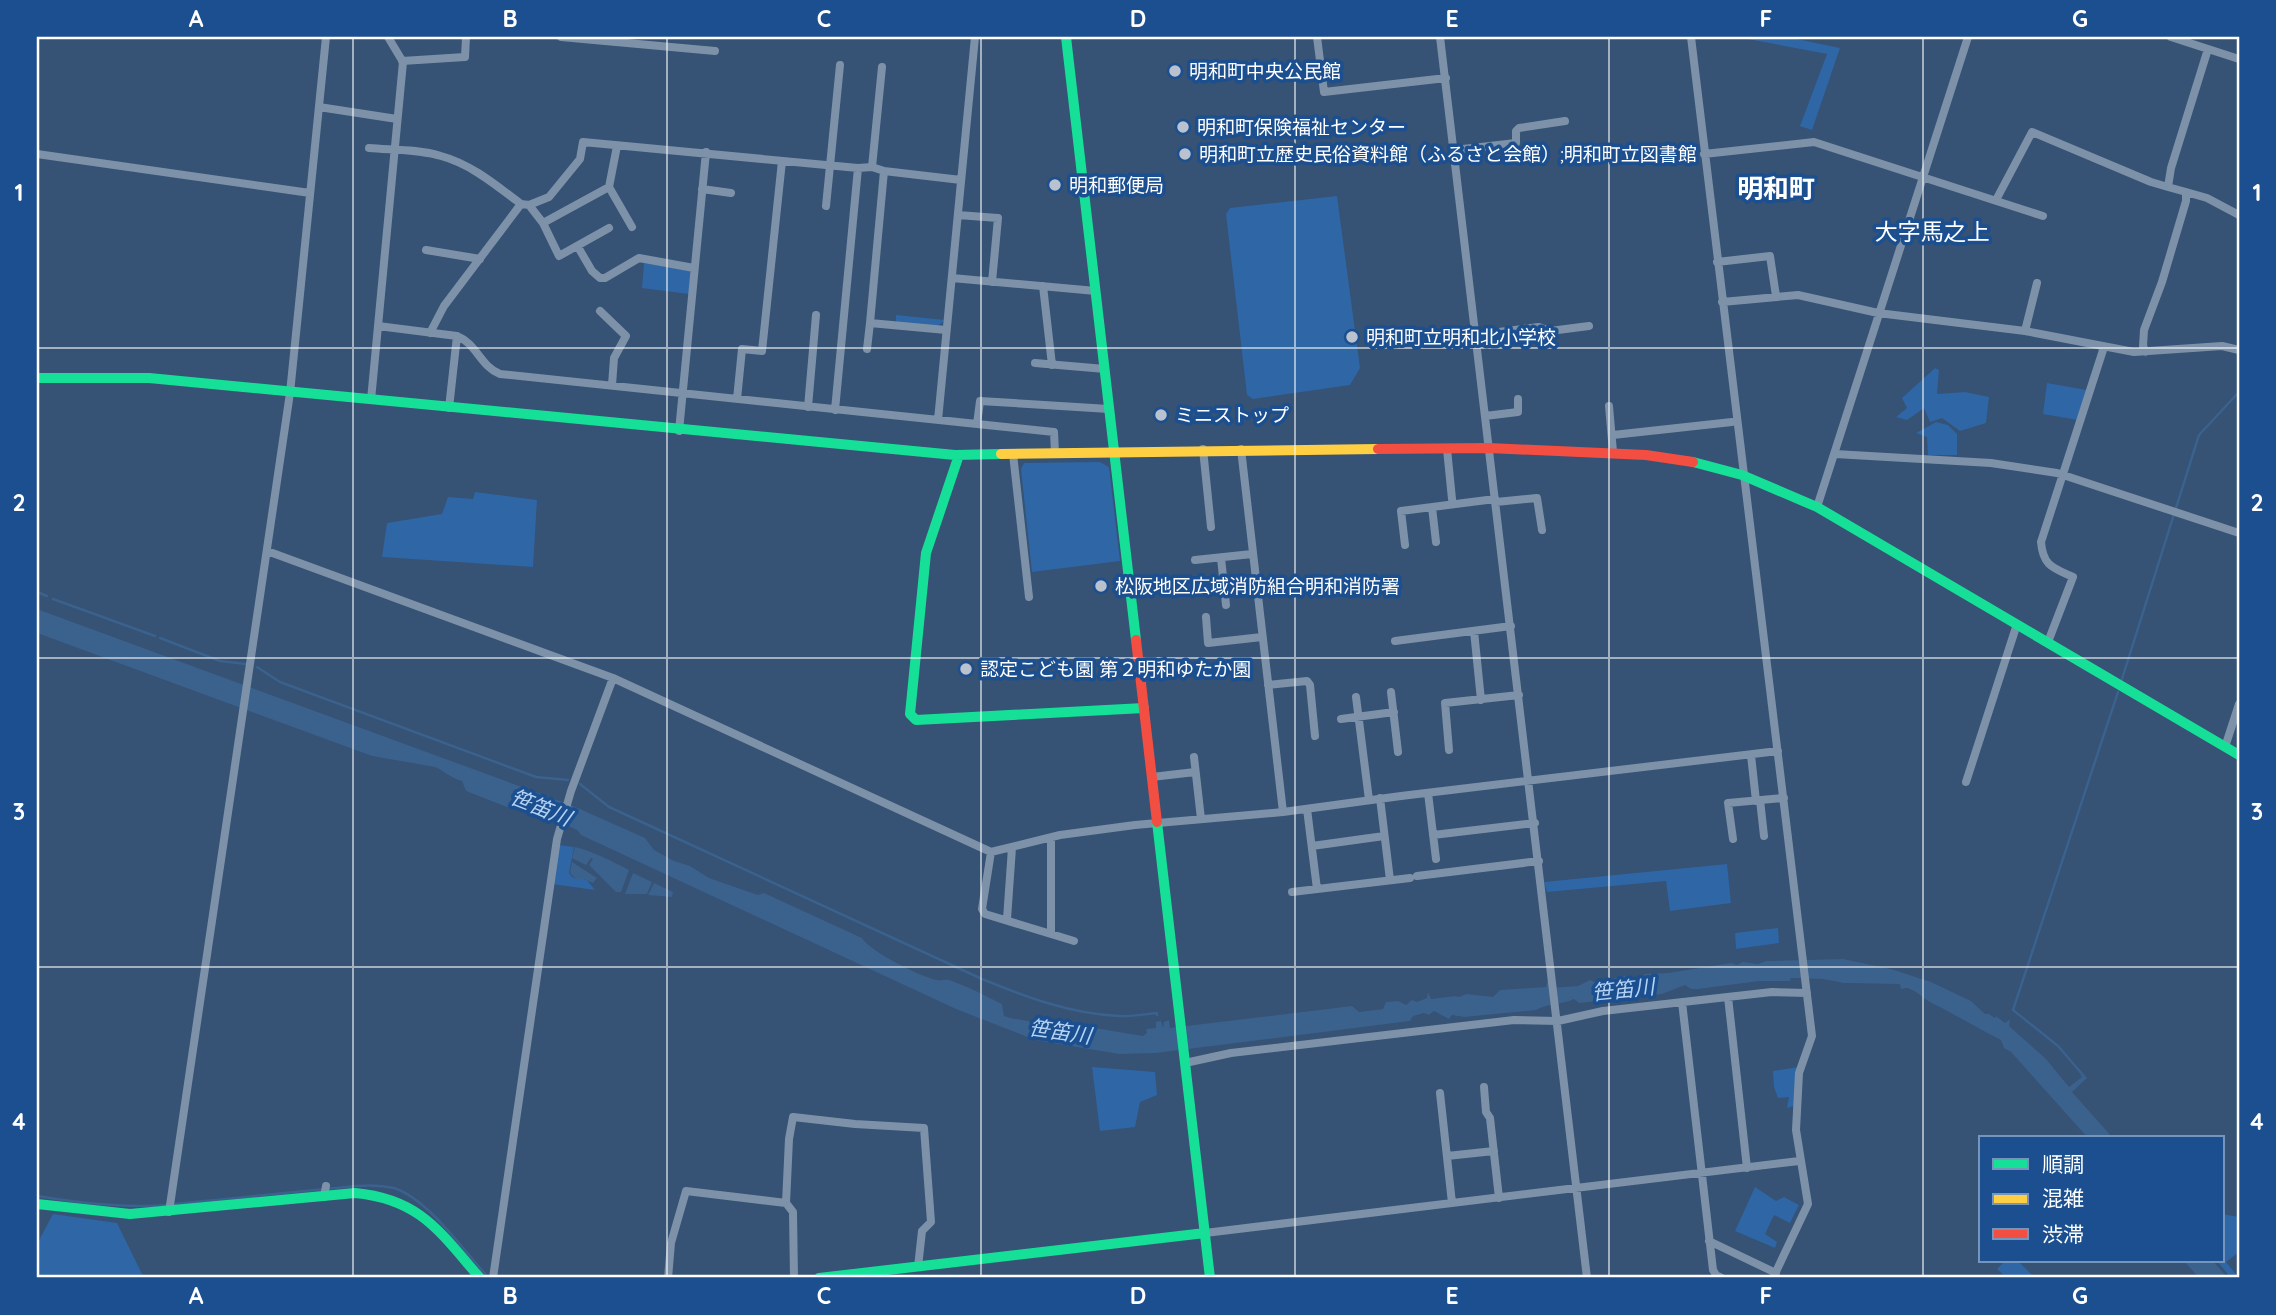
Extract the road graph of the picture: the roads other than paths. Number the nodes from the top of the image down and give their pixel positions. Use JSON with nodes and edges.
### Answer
{"nodes":[{"id":1,"x":326,"y":37,"type":"edge"},
{"id":2,"x":388,"y":37,"type":"edge"},
{"id":3,"x":466,"y":37,"type":"edge"},
{"id":4,"x":561,"y":37,"type":"edge"},
{"id":5,"x":675,"y":37,"type":"edge"},
{"id":6,"x":975,"y":37,"type":"edge"},
{"id":7,"x":1066,"y":37,"type":"edge"},
{"id":8,"x":1317,"y":37,"type":"edge"},
{"id":9,"x":1440,"y":37,"type":"edge"},
{"id":10,"x":1691,"y":37,"type":"edge"},
{"id":11,"x":1968,"y":37,"type":"edge"},
{"id":12,"x":2171,"y":37,"type":"edge"},
{"id":13,"x":2188,"y":39,"type":"edge"},
{"id":14,"x":674,"y":48,"type":"junction"},
{"id":15,"x":2208,"y":49,"type":"junction"},
{"id":16,"x":715,"y":51,"type":"dead end"},
{"id":17,"x":2239,"y":59,"type":"edge"},
{"id":18,"x":402,"y":61,"type":"junction"},
{"id":19,"x":841,"y":65,"type":"dead end"},
{"id":20,"x":882,"y":66,"type":"dead end"},
{"id":21,"x":1446,"y":78,"type":"junction"},
{"id":22,"x":319,"y":107,"type":"junction"},
{"id":23,"x":397,"y":119,"type":"junction"},
{"id":24,"x":1565,"y":121,"type":"dead end"},
{"id":25,"x":617,"y":146,"type":"junction"},
{"id":26,"x":369,"y":148,"type":"dead end"},
{"id":27,"x":394,"y":150,"type":"junction"},
{"id":28,"x":1454,"y":150,"type":"junction"},
{"id":29,"x":706,"y":152,"type":"junction"},
{"id":30,"x":37,"y":154,"type":"edge"},
{"id":31,"x":1704,"y":154,"type":"junction"},
{"id":32,"x":782,"y":161,"type":"junction"},
{"id":33,"x":831,"y":165,"type":"junction"},
{"id":34,"x":872,"y":167,"type":"junction"},
{"id":35,"x":858,"y":168,"type":"junction"},
{"id":36,"x":884,"y":172,"type":"junction"},
{"id":37,"x":1923,"y":177,"type":"junction"},
{"id":38,"x":961,"y":180,"type":"junction"},
{"id":39,"x":609,"y":187,"type":"junction"},
{"id":40,"x":2168,"y":187,"type":"junction"},
{"id":41,"x":702,"y":189,"type":"junction"},
{"id":42,"x":731,"y":192,"type":"dead end"},
{"id":43,"x":2186,"y":192,"type":"junction"},
{"id":44,"x":310,"y":193,"type":"junction"},
{"id":45,"x":1996,"y":200,"type":"junction"},
{"id":46,"x":525,"y":205,"type":"junction"},
{"id":47,"x":826,"y":206,"type":"dead end"},
{"id":48,"x":958,"y":215,"type":"junction"},
{"id":49,"x":2239,"y":215,"type":"edge"},
{"id":50,"x":2043,"y":216,"type":"dead end"},
{"id":51,"x":542,"y":223,"type":"junction"},
{"id":52,"x":632,"y":227,"type":"dead end"},
{"id":53,"x":608,"y":228,"type":"dead end"},
{"id":54,"x":578,"y":247,"type":"junction"},
{"id":55,"x":426,"y":250,"type":"dead end"},
{"id":56,"x":480,"y":259,"type":"junction"},
{"id":57,"x":1717,"y":262,"type":"junction"},
{"id":58,"x":694,"y":268,"type":"junction"},
{"id":59,"x":952,"y":278,"type":"junction"},
{"id":60,"x":992,"y":282,"type":"junction"},
{"id":61,"x":2037,"y":283,"type":"dead end"},
{"id":62,"x":1043,"y":286,"type":"junction"},
{"id":63,"x":1096,"y":291,"type":"junction"},
{"id":64,"x":1776,"y":296,"type":"junction"},
{"id":65,"x":1722,"y":302,"type":"junction"},
{"id":66,"x":600,"y":310,"type":"dead end"},
{"id":67,"x":1878,"y":313,"type":"junction"},
{"id":68,"x":816,"y":315,"type":"dead end"},
{"id":69,"x":870,"y":323,"type":"junction"},
{"id":70,"x":377,"y":326,"type":"junction"},
{"id":71,"x":1589,"y":326,"type":"dead end"},
{"id":72,"x":946,"y":330,"type":"junction"},
{"id":73,"x":2025,"y":331,"type":"junction"},
{"id":74,"x":430,"y":333,"type":"junction"},
{"id":75,"x":1475,"y":335,"type":"junction"},
{"id":76,"x":457,"y":336,"type":"junction"},
{"id":77,"x":2104,"y":347,"type":"junction"},
{"id":78,"x":867,"y":349,"type":"dead end"},
{"id":79,"x":2239,"y":350,"type":"edge"},
{"id":80,"x":2146,"y":352,"type":"junction"},
{"id":81,"x":1035,"y":363,"type":"dead end"},
{"id":82,"x":1052,"y":365,"type":"junction"},
{"id":83,"x":1105,"y":369,"type":"junction"},
{"id":84,"x":37,"y":378,"type":"edge"},
{"id":85,"x":612,"y":385,"type":"junction"},
{"id":86,"x":290,"y":393,"type":"junction"},
{"id":87,"x":683,"y":394,"type":"junction"},
{"id":88,"x":737,"y":399,"type":"junction"},
{"id":89,"x":1518,"y":399,"type":"dead end"},
{"id":90,"x":371,"y":400,"type":"junction"},
{"id":91,"x":1609,"y":406,"type":"dead end"},
{"id":92,"x":808,"y":407,"type":"junction"},
{"id":93,"x":449,"y":408,"type":"junction"},
{"id":94,"x":1109,"y":409,"type":"junction"},
{"id":95,"x":835,"y":410,"type":"junction"},
{"id":96,"x":1485,"y":416,"type":"junction"},
{"id":97,"x":938,"y":420,"type":"junction"},
{"id":98,"x":1732,"y":422,"type":"dead end"},
{"id":99,"x":977,"y":424,"type":"junction"},
{"id":100,"x":679,"y":431,"type":"junction"},
{"id":101,"x":1613,"y":435,"type":"junction"},
{"id":102,"x":1203,"y":449,"type":"junction"},
{"id":103,"x":1241,"y":449,"type":"junction"},
{"id":104,"x":1447,"y":449,"type":"junction"},
{"id":105,"x":1489,"y":449,"type":"junction"},
{"id":106,"x":1114,"y":452,"type":"junction"},
{"id":107,"x":1613,"y":452,"type":"junction"},
{"id":108,"x":1055,"y":453,"type":"junction"},
{"id":109,"x":1013,"y":454,"type":"junction"},
{"id":110,"x":1835,"y":454,"type":"junction"},
{"id":111,"x":959,"y":456,"type":"junction"},
{"id":112,"x":1742,"y":475,"type":"junction"},
{"id":113,"x":2063,"y":476,"type":"junction"},
{"id":114,"x":1452,"y":499,"type":"dead end"},
{"id":115,"x":1496,"y":501,"type":"junction"},
{"id":116,"x":1432,"y":507,"type":"junction"},
{"id":117,"x":1817,"y":507,"type":"junction"},
{"id":118,"x":1211,"y":527,"type":"dead end"},
{"id":119,"x":1542,"y":530,"type":"dead end"},
{"id":120,"x":2239,"y":533,"type":"edge"},
{"id":121,"x":1436,"y":542,"type":"dead end"},
{"id":122,"x":1405,"y":545,"type":"dead end"},
{"id":123,"x":267,"y":551,"type":"junction"},
{"id":124,"x":1252,"y":554,"type":"junction"},
{"id":125,"x":1221,"y":558,"type":"junction"},
{"id":126,"x":1195,"y":561,"type":"dead end"},
{"id":127,"x":1029,"y":597,"type":"dead end"},
{"id":128,"x":1226,"y":605,"type":"dead end"},
{"id":129,"x":1206,"y":617,"type":"dead end"},
{"id":130,"x":2017,"y":624,"type":"junction"},
{"id":131,"x":1511,"y":626,"type":"junction"},
{"id":132,"x":1474,"y":631,"type":"junction"},
{"id":133,"x":1262,"y":637,"type":"junction"},
{"id":134,"x":1395,"y":641,"type":"dead end"},
{"id":135,"x":2048,"y":642,"type":"junction"},
{"id":136,"x":612,"y":678,"type":"junction"},
{"id":137,"x":1268,"y":685,"type":"junction"},
{"id":138,"x":1391,"y":692,"type":"dead end"},
{"id":139,"x":1519,"y":695,"type":"junction"},
{"id":140,"x":1356,"y":697,"type":"dead end"},
{"id":141,"x":1481,"y":699,"type":"junction"},
{"id":142,"x":2239,"y":704,"type":"edge"},
{"id":143,"x":1144,"y":708,"type":"junction"},
{"id":144,"x":1394,"y":712,"type":"junction"},
{"id":145,"x":1359,"y":717,"type":"junction"},
{"id":146,"x":1341,"y":719,"type":"dead end"},
{"id":147,"x":1315,"y":736,"type":"dead end"},
{"id":148,"x":2225,"y":747,"type":"junction"},
{"id":149,"x":1449,"y":750,"type":"dead end"},
{"id":150,"x":1398,"y":751,"type":"dead end"},
{"id":151,"x":1778,"y":751,"type":"junction"},
{"id":152,"x":1751,"y":755,"type":"junction"},
{"id":153,"x":2239,"y":755,"type":"edge"},
{"id":154,"x":1194,"y":757,"type":"dead end"},
{"id":155,"x":1195,"y":772,"type":"junction"},
{"id":156,"x":1152,"y":777,"type":"junction"},
{"id":157,"x":1530,"y":780,"type":"junction"},
{"id":158,"x":1966,"y":782,"type":"dead end"},
{"id":159,"x":1428,"y":793,"type":"junction"},
{"id":160,"x":1784,"y":798,"type":"junction"},
{"id":161,"x":1380,"y":799,"type":"junction"},
{"id":162,"x":1369,"y":800,"type":"junction"},
{"id":163,"x":1758,"y":801,"type":"junction"},
{"id":164,"x":1307,"y":808,"type":"junction"},
{"id":165,"x":1283,"y":812,"type":"junction"},
{"id":166,"x":1201,"y":819,"type":"junction"},
{"id":167,"x":1535,"y":823,"type":"junction"},
{"id":168,"x":1157,"y":824,"type":"junction"},
{"id":169,"x":1433,"y":835,"type":"junction"},
{"id":170,"x":1384,"y":836,"type":"junction"},
{"id":171,"x":1764,"y":836,"type":"dead end"},
{"id":172,"x":1051,"y":838,"type":"junction"},
{"id":173,"x":1732,"y":839,"type":"dead end"},
{"id":174,"x":1312,"y":846,"type":"junction"},
{"id":175,"x":1013,"y":848,"type":"junction"},
{"id":176,"x":991,"y":852,"type":"junction"},
{"id":177,"x":1436,"y":859,"type":"dead end"},
{"id":178,"x":1539,"y":861,"type":"junction"},
{"id":179,"x":1390,"y":880,"type":"junction"},
{"id":180,"x":1317,"y":889,"type":"junction"},
{"id":181,"x":1292,"y":892,"type":"dead end"},
{"id":182,"x":1007,"y":919,"type":"junction"},
{"id":183,"x":1051,"y":934,"type":"junction"},
{"id":184,"x":1073,"y":942,"type":"dead end"},
{"id":185,"x":1807,"y":993,"type":"junction"},
{"id":186,"x":1728,"y":997,"type":"junction"},
{"id":187,"x":1682,"y":1002,"type":"junction"},
{"id":188,"x":1558,"y":1019,"type":"junction"},
{"id":189,"x":1185,"y":1063,"type":"junction"},
{"id":190,"x":1484,"y":1087,"type":"dead end"},
{"id":191,"x":1440,"y":1093,"type":"dead end"},
{"id":192,"x":1494,"y":1150,"type":"junction"},
{"id":193,"x":1447,"y":1156,"type":"junction"},
{"id":194,"x":1800,"y":1161,"type":"junction"},
{"id":195,"x":1747,"y":1168,"type":"junction"},
{"id":196,"x":1701,"y":1175,"type":"junction"},
{"id":197,"x":1577,"y":1189,"type":"junction"},
{"id":198,"x":1499,"y":1198,"type":"junction"},
{"id":199,"x":786,"y":1203,"type":"junction"},
{"id":200,"x":1452,"y":1203,"type":"junction"},
{"id":201,"x":37,"y":1204,"type":"edge"},
{"id":202,"x":169,"y":1207,"type":"junction"},
{"id":203,"x":1205,"y":1233,"type":"junction"},
{"id":204,"x":1709,"y":1241,"type":"junction"},
{"id":205,"x":918,"y":1267,"type":"junction"},
{"id":206,"x":1775,"y":1275,"type":"edge"},
{"id":207,"x":493,"y":1277,"type":"edge"},
{"id":208,"x":480,"y":1278,"type":"edge"},
{"id":209,"x":668,"y":1278,"type":"edge"},
{"id":210,"x":794,"y":1278,"type":"edge"},
{"id":211,"x":819,"y":1278,"type":"edge"},
{"id":212,"x":1210,"y":1278,"type":"edge"},
{"id":213,"x":1587,"y":1278,"type":"edge"},
{"id":214,"x":1722,"y":1278,"type":"edge"}],
"edges":[{"from":1,"to":22,"type":"street"},
{"from":2,"to":18,"type":"street"},
{"from":3,"to":18,"type":"street"},
{"from":4,"to":14,"type":"street"},
{"from":5,"to":14,"type":"street"},
{"from":6,"to":38,"type":"street"},
{"from":7,"to":63,"type":"street"},
{"from":8,"to":21,"type":"street"},
{"from":9,"to":21,"type":"street"},
{"from":10,"to":31,"type":"street"},
{"from":11,"to":37,"type":"street"},
{"from":12,"to":13,"type":"street"},
{"from":13,"to":15,"type":"street"},
{"from":14,"to":16,"type":"street"},
{"from":15,"to":17,"type":"street"},
{"from":15,"to":40,"type":"street"},
{"from":18,"to":23,"type":"street"},
{"from":19,"to":33,"type":"street"},
{"from":20,"to":34,"type":"street"},
{"from":21,"to":28,"type":"street"},
{"from":22,"to":23,"type":"street"},
{"from":22,"to":44,"type":"street"},
{"from":23,"to":27,"type":"street"},
{"from":24,"to":28,"type":"street"},
{"from":25,"to":29,"type":"street"},
{"from":25,"to":39,"type":"street"},
{"from":25,"to":46,"type":"street"},
{"from":26,"to":27,"type":"street"},
{"from":27,"to":46,"type":"street"},
{"from":27,"to":70,"type":"street"},
{"from":28,"to":75,"type":"street"},
{"from":29,"to":32,"type":"street"},
{"from":29,"to":41,"type":"street"},
{"from":30,"to":44,"type":"street"},
{"from":31,"to":37,"type":"street"},
{"from":31,"to":57,"type":"street"},
{"from":32,"to":33,"type":"street"},
{"from":32,"to":88,"type":"street"},
{"from":33,"to":35,"type":"street"},
{"from":33,"to":47,"type":"street"},
{"from":34,"to":35,"type":"street"},
{"from":34,"to":36,"type":"street"},
{"from":35,"to":95,"type":"street"},
{"from":36,"to":38,"type":"street"},
{"from":36,"to":69,"type":"street"},
{"from":37,"to":45,"type":"street"},
{"from":37,"to":67,"type":"street"},
{"from":38,"to":48,"type":"street"},
{"from":39,"to":51,"type":"street"},
{"from":39,"to":52,"type":"street"},
{"from":40,"to":43,"type":"street"},
{"from":40,"to":45,"type":"street"},
{"from":41,"to":42,"type":"street"},
{"from":41,"to":58,"type":"street"},
{"from":43,"to":49,"type":"street"},
{"from":43,"to":80,"type":"street"},
{"from":44,"to":86,"type":"street"},
{"from":45,"to":50,"type":"street"},
{"from":46,"to":51,"type":"street"},
{"from":46,"to":56,"type":"street"},
{"from":48,"to":59,"type":"street"},
{"from":48,"to":60,"type":"street"},
{"from":51,"to":54,"type":"street"},
{"from":53,"to":54,"type":"street"},
{"from":54,"to":58,"type":"street"},
{"from":55,"to":56,"type":"street"},
{"from":56,"to":74,"type":"street"},
{"from":57,"to":64,"type":"street"},
{"from":57,"to":65,"type":"street"},
{"from":58,"to":87,"type":"street"},
{"from":59,"to":60,"type":"street"},
{"from":59,"to":72,"type":"street"},
{"from":60,"to":62,"type":"street"},
{"from":61,"to":73,"type":"street"},
{"from":62,"to":63,"type":"street"},
{"from":62,"to":82,"type":"street"},
{"from":63,"to":83,"type":"street"},
{"from":64,"to":65,"type":"street"},
{"from":64,"to":67,"type":"street"},
{"from":65,"to":112,"type":"street"},
{"from":66,"to":85,"type":"street"},
{"from":67,"to":73,"type":"street"},
{"from":67,"to":110,"type":"street"},
{"from":68,"to":92,"type":"street"},
{"from":69,"to":72,"type":"street"},
{"from":69,"to":78,"type":"street"},
{"from":70,"to":74,"type":"street"},
{"from":70,"to":90,"type":"street"},
{"from":71,"to":75,"type":"street"},
{"from":72,"to":97,"type":"street"},
{"from":73,"to":77,"type":"street"},
{"from":74,"to":76,"type":"street"},
{"from":75,"to":96,"type":"street"},
{"from":76,"to":85,"type":"street"},
{"from":76,"to":93,"type":"street"},
{"from":77,"to":80,"type":"street"},
{"from":77,"to":113,"type":"street"},
{"from":79,"to":80,"type":"street"},
{"from":81,"to":82,"type":"street"},
{"from":82,"to":83,"type":"street"},
{"from":83,"to":94,"type":"street"},
{"from":84,"to":86,"type":"street"},
{"from":85,"to":87,"type":"street"},
{"from":86,"to":90,"type":"street"},
{"from":86,"to":123,"type":"street"},
{"from":87,"to":88,"type":"street"},
{"from":87,"to":100,"type":"street"},
{"from":88,"to":92,"type":"street"},
{"from":89,"to":96,"type":"street"},
{"from":90,"to":93,"type":"street"},
{"from":91,"to":101,"type":"street"},
{"from":92,"to":95,"type":"street"},
{"from":93,"to":100,"type":"street"},
{"from":94,"to":99,"type":"street"},
{"from":94,"to":106,"type":"street"},
{"from":95,"to":97,"type":"street"},
{"from":96,"to":105,"type":"street"},
{"from":97,"to":99,"type":"street"},
{"from":98,"to":101,"type":"street"},
{"from":99,"to":108,"type":"street"},
{"from":100,"to":111,"type":"street"},
{"from":101,"to":107,"type":"street"},
{"from":102,"to":103,"type":"street"},
{"from":102,"to":106,"type":"street"},
{"from":102,"to":118,"type":"street"},
{"from":103,"to":104,"type":"street"},
{"from":103,"to":124,"type":"street"},
{"from":104,"to":105,"type":"street"},
{"from":104,"to":114,"type":"street"},
{"from":105,"to":107,"type":"street"},
{"from":105,"to":115,"type":"street"},
{"from":106,"to":108,"type":"street"},
{"from":106,"to":143,"type":"street"},
{"from":107,"to":112,"type":"street"},
{"from":108,"to":109,"type":"street"},
{"from":109,"to":111,"type":"street"},
{"from":109,"to":127,"type":"street"},
{"from":110,"to":113,"type":"street"},
{"from":110,"to":117,"type":"street"},
{"from":111,"to":143,"type":"street"},
{"from":112,"to":117,"type":"street"},
{"from":112,"to":151,"type":"street"},
{"from":113,"to":120,"type":"street"},
{"from":113,"to":135,"type":"street"},
{"from":115,"to":116,"type":"street"},
{"from":115,"to":119,"type":"street"},
{"from":115,"to":131,"type":"street"},
{"from":116,"to":121,"type":"street"},
{"from":116,"to":122,"type":"street"},
{"from":117,"to":130,"type":"street"},
{"from":123,"to":136,"type":"street"},
{"from":123,"to":202,"type":"street"},
{"from":124,"to":125,"type":"street"},
{"from":124,"to":133,"type":"street"},
{"from":125,"to":126,"type":"street"},
{"from":125,"to":128,"type":"street"},
{"from":129,"to":133,"type":"street"},
{"from":130,"to":135,"type":"street"},
{"from":130,"to":158,"type":"street"},
{"from":131,"to":132,"type":"street"},
{"from":131,"to":139,"type":"street"},
{"from":132,"to":134,"type":"street"},
{"from":132,"to":141,"type":"street"},
{"from":133,"to":137,"type":"street"},
{"from":135,"to":148,"type":"street"},
{"from":136,"to":176,"type":"street"},
{"from":136,"to":207,"type":"street"},
{"from":137,"to":147,"type":"street"},
{"from":137,"to":165,"type":"street"},
{"from":138,"to":144,"type":"street"},
{"from":139,"to":141,"type":"street"},
{"from":139,"to":157,"type":"street"},
{"from":140,"to":145,"type":"street"},
{"from":141,"to":149,"type":"street"},
{"from":142,"to":148,"type":"street"},
{"from":143,"to":156,"type":"street"},
{"from":144,"to":145,"type":"street"},
{"from":144,"to":150,"type":"street"},
{"from":145,"to":146,"type":"street"},
{"from":145,"to":162,"type":"street"},
{"from":148,"to":153,"type":"street"},
{"from":151,"to":152,"type":"street"},
{"from":151,"to":160,"type":"street"},
{"from":152,"to":157,"type":"street"},
{"from":152,"to":163,"type":"street"},
{"from":154,"to":155,"type":"street"},
{"from":155,"to":156,"type":"street"},
{"from":155,"to":166,"type":"street"},
{"from":156,"to":168,"type":"street"},
{"from":157,"to":159,"type":"street"},
{"from":157,"to":167,"type":"street"},
{"from":159,"to":161,"type":"street"},
{"from":159,"to":169,"type":"street"},
{"from":160,"to":163,"type":"street"},
{"from":160,"to":185,"type":"street"},
{"from":161,"to":162,"type":"street"},
{"from":161,"to":170,"type":"street"},
{"from":162,"to":164,"type":"street"},
{"from":163,"to":171,"type":"street"},
{"from":163,"to":173,"type":"street"},
{"from":164,"to":165,"type":"street"},
{"from":164,"to":174,"type":"street"},
{"from":165,"to":166,"type":"street"},
{"from":166,"to":168,"type":"street"},
{"from":167,"to":169,"type":"street"},
{"from":167,"to":178,"type":"street"},
{"from":168,"to":172,"type":"street"},
{"from":168,"to":189,"type":"street"},
{"from":169,"to":177,"type":"street"},
{"from":170,"to":174,"type":"street"},
{"from":170,"to":179,"type":"street"},
{"from":172,"to":175,"type":"street"},
{"from":172,"to":183,"type":"street"},
{"from":174,"to":180,"type":"street"},
{"from":175,"to":176,"type":"street"},
{"from":175,"to":182,"type":"street"},
{"from":176,"to":182,"type":"street"},
{"from":178,"to":179,"type":"street"},
{"from":178,"to":188,"type":"street"},
{"from":179,"to":180,"type":"street"},
{"from":180,"to":181,"type":"street"},
{"from":182,"to":183,"type":"street"},
{"from":183,"to":184,"type":"street"},
{"from":185,"to":186,"type":"street"},
{"from":185,"to":194,"type":"street"},
{"from":186,"to":187,"type":"street"},
{"from":186,"to":195,"type":"street"},
{"from":187,"to":188,"type":"street"},
{"from":187,"to":196,"type":"street"},
{"from":188,"to":189,"type":"street"},
{"from":188,"to":197,"type":"street"},
{"from":189,"to":203,"type":"street"},
{"from":190,"to":192,"type":"street"},
{"from":191,"to":193,"type":"street"},
{"from":192,"to":193,"type":"street"},
{"from":192,"to":198,"type":"street"},
{"from":193,"to":200,"type":"street"},
{"from":194,"to":195,"type":"street"},
{"from":194,"to":206,"type":"street"},
{"from":195,"to":196,"type":"street"},
{"from":196,"to":197,"type":"street"},
{"from":196,"to":204,"type":"street"},
{"from":197,"to":198,"type":"street"},
{"from":197,"to":213,"type":"street"},
{"from":198,"to":200,"type":"street"},
{"from":199,"to":205,"type":"street"},
{"from":199,"to":209,"type":"street"},
{"from":199,"to":210,"type":"street"},
{"from":200,"to":203,"type":"street"},
{"from":201,"to":202,"type":"street"},
{"from":202,"to":208,"type":"street"},
{"from":203,"to":205,"type":"street"},
{"from":203,"to":212,"type":"street"},
{"from":204,"to":206,"type":"street"},
{"from":204,"to":214,"type":"street"},
{"from":205,"to":211,"type":"street"}]}
